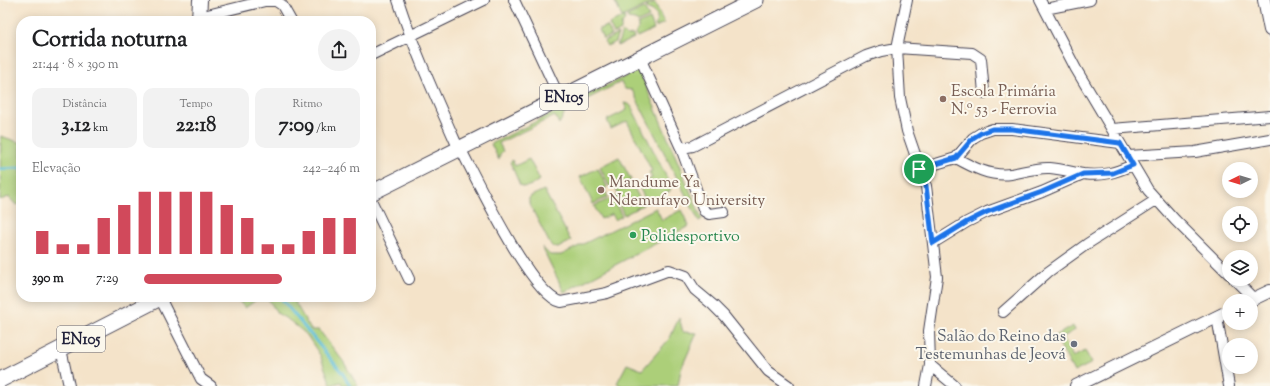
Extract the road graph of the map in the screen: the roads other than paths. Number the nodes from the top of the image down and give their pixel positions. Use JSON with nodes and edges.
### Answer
{"nodes":[{"id":1,"x":200,"y":0,"type":"edge"},
{"id":2,"x":398,"y":0,"type":"edge"},
{"id":3,"x":484,"y":0,"type":"edge"},
{"id":4,"x":514,"y":0,"type":"edge"},
{"id":5,"x":737,"y":0,"type":"edge"},
{"id":6,"x":756,"y":0,"type":"edge"},
{"id":7,"x":907,"y":0,"type":"edge"},
{"id":8,"x":1090,"y":0,"type":"edge"},
{"id":9,"x":1264,"y":0,"type":"edge"},
{"id":10,"x":1043,"y":4,"type":"edge"},
{"id":11,"x":199,"y":16,"type":"edge"},
{"id":12,"x":210,"y":16,"type":"edge"},
{"id":13,"x":288,"y":16,"type":"edge"},
{"id":14,"x":1270,"y":30,"type":"edge"},
{"id":15,"x":410,"y":37,"type":"junction"},
{"id":16,"x":897,"y":48,"type":"junction"},
{"id":17,"x":376,"y":53,"type":"edge"},
{"id":18,"x":640,"y":58,"type":"junction"},
{"id":19,"x":984,"y":93,"type":"dead end"},
{"id":20,"x":563,"y":98,"type":"junction"},
{"id":21,"x":1270,"y":116,"type":"edge"},
{"id":22,"x":1112,"y":129,"type":"junction"},
{"id":23,"x":1270,"y":139,"type":"edge"},
{"id":24,"x":1120,"y":143,"type":"junction"},
{"id":25,"x":458,"y":146,"type":"junction"},
{"id":26,"x":681,"y":148,"type":"junction"},
{"id":27,"x":1128,"y":156,"type":"junction"},
{"id":28,"x":956,"y":158,"type":"junction"},
{"id":29,"x":1133,"y":165,"type":"junction"},
{"id":30,"x":919,"y":169,"type":"junction"},
{"id":31,"x":1083,"y":174,"type":"junction"},
{"id":32,"x":376,"y":183,"type":"edge"},
{"id":33,"x":376,"y":190,"type":"edge"},
{"id":34,"x":1156,"y":200,"type":"junction"},
{"id":35,"x":376,"y":210,"type":"edge"},
{"id":36,"x":724,"y":212,"type":"dead end"},
{"id":37,"x":933,"y":243,"type":"junction"},
{"id":38,"x":1222,"y":267,"type":"edge"},
{"id":39,"x":409,"y":279,"type":"dead end"},
{"id":40,"x":1240,"y":286,"type":"edge"},
{"id":41,"x":1270,"y":291,"type":"edge"},
{"id":42,"x":1247,"y":294,"type":"edge"},
{"id":43,"x":1258,"y":297,"type":"edge"},
{"id":44,"x":146,"y":302,"type":"edge"},
{"id":45,"x":147,"y":302,"type":"edge"},
{"id":46,"x":159,"y":302,"type":"edge"},
{"id":47,"x":1003,"y":312,"type":"dead end"},
{"id":48,"x":1222,"y":314,"type":"edge"},
{"id":49,"x":1217,"y":317,"type":"junction"},
{"id":50,"x":61,"y":349,"type":"junction"},
{"id":51,"x":930,"y":365,"type":"junction"},
{"id":52,"x":0,"y":372,"type":"edge"},
{"id":53,"x":0,"y":380,"type":"edge"},
{"id":54,"x":69,"y":386,"type":"edge"},
{"id":55,"x":211,"y":386,"type":"edge"},
{"id":56,"x":789,"y":386,"type":"edge"},
{"id":57,"x":926,"y":386,"type":"edge"},
{"id":58,"x":955,"y":386,"type":"edge"},
{"id":59,"x":1076,"y":386,"type":"edge"},
{"id":60,"x":1229,"y":386,"type":"edge"}],
"edges":[{"from":1,"to":11,"type":"main road"},
{"from":2,"to":15,"type":"street"},
{"from":3,"to":15,"type":"street"},
{"from":4,"to":20,"type":"street"},
{"from":5,"to":20,"type":"main road","number":"EN105"},
{"from":6,"to":18,"type":"main road","number":"EN105"},
{"from":7,"to":16,"type":"street"},
{"from":8,"to":10,"type":"street"},
{"from":9,"to":14,"type":"street"},
{"from":10,"to":22,"type":"street"},
{"from":12,"to":13,"type":"street"},
{"from":15,"to":17,"type":"street"},
{"from":15,"to":25,"type":"street"},
{"from":16,"to":19,"type":"street"},
{"from":16,"to":26,"type":"street"},
{"from":16,"to":30,"type":"street"},
{"from":18,"to":20,"type":"main road","number":"EN105"},
{"from":18,"to":26,"type":"street"},
{"from":20,"to":25,"type":"main road","number":"EN105"},
{"from":21,"to":22,"type":"street"},
{"from":22,"to":24,"type":"street"},
{"from":23,"to":27,"type":"street"},
{"from":24,"to":27,"type":"street"},
{"from":24,"to":28,"type":"street"},
{"from":25,"to":32,"type":"main road","number":"EN105"},
{"from":25,"to":33,"type":"main road","number":"EN105"},
{"from":25,"to":56,"type":"street"},
{"from":26,"to":36,"type":"street"},
{"from":27,"to":29,"type":"street"},
{"from":28,"to":30,"type":"street"},
{"from":28,"to":31,"type":"street"},
{"from":29,"to":31,"type":"street"},
{"from":29,"to":34,"type":"street"},
{"from":30,"to":37,"type":"street"},
{"from":31,"to":37,"type":"street"},
{"from":34,"to":38,"type":"street"},
{"from":34,"to":47,"type":"street"},
{"from":35,"to":39,"type":"street"},
{"from":37,"to":51,"type":"street"},
{"from":40,"to":42,"type":"street"},
{"from":41,"to":43,"type":"street"},
{"from":44,"to":52,"type":"main road","number":"EN105"},
{"from":45,"to":50,"type":"main road","number":"EN105"},
{"from":46,"to":55,"type":"street"},
{"from":48,"to":49,"type":"street"},
{"from":49,"to":59,"type":"street"},
{"from":49,"to":60,"type":"street"},
{"from":50,"to":53,"type":"main road","number":"EN105"},
{"from":50,"to":54,"type":"street"},
{"from":51,"to":57,"type":"street"},
{"from":51,"to":58,"type":"street"}]}
